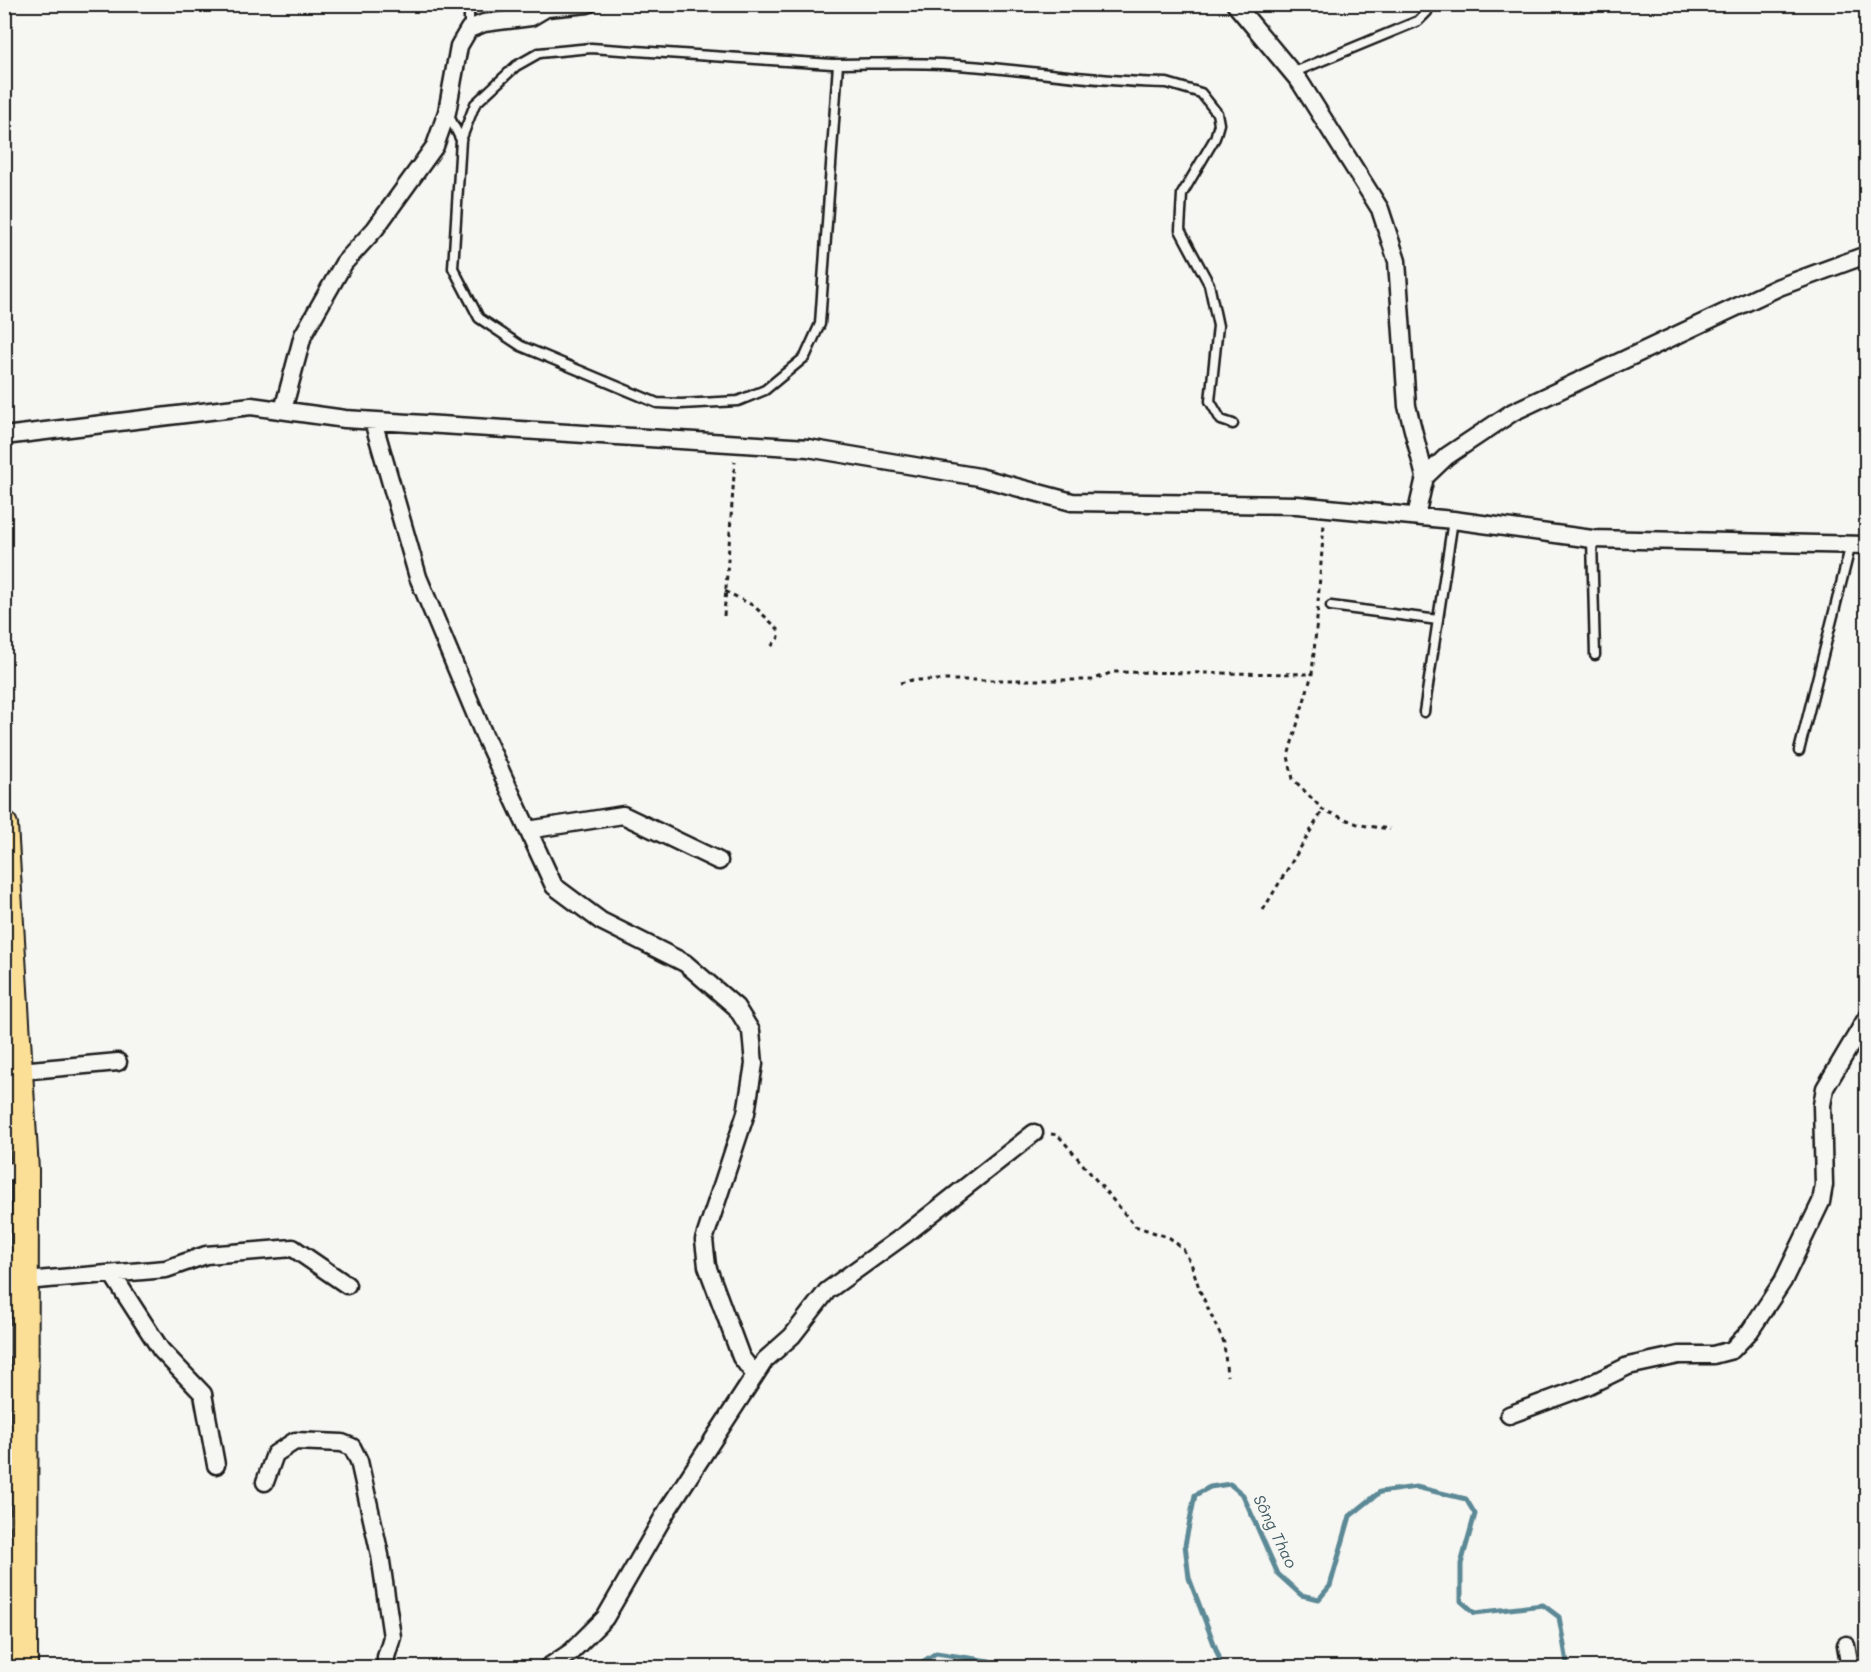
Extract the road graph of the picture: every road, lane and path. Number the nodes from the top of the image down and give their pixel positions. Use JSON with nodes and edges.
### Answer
{"nodes":[{"id":1,"x":469,"y":4,"type":"edge"},
{"id":2,"x":588,"y":4,"type":"edge"},
{"id":3,"x":1235,"y":4,"type":"edge"},
{"id":4,"x":1429,"y":4,"type":"edge"},
{"id":5,"x":550,"y":6,"type":"edge"},
{"id":6,"x":469,"y":29,"type":"junction"},
{"id":7,"x":838,"y":64,"type":"junction"},
{"id":8,"x":1292,"y":73,"type":"junction"},
{"id":9,"x":447,"y":112,"type":"junction"},
{"id":10,"x":461,"y":140,"type":"junction"},
{"id":11,"x":1866,"y":255,"type":"edge"},
{"id":12,"x":283,"y":410,"type":"junction"},
{"id":13,"x":373,"y":421,"type":"junction"},
{"id":14,"x":1233,"y":424,"type":"dead end"},
{"id":15,"x":4,"y":436,"type":"edge"},
{"id":16,"x":736,"y":444,"type":"junction"},
{"id":17,"x":1425,"y":477,"type":"junction"},
{"id":18,"x":1326,"y":508,"type":"junction"},
{"id":19,"x":1416,"y":516,"type":"junction"},
{"id":20,"x":1453,"y":520,"type":"junction"},
{"id":21,"x":1592,"y":539,"type":"junction"},
{"id":22,"x":1859,"y":544,"type":"edge"},
{"id":23,"x":725,"y":591,"type":"junction"},
{"id":24,"x":1331,"y":606,"type":"dead end"},
{"id":25,"x":724,"y":616,"type":"dead end"},
{"id":26,"x":1438,"y":620,"type":"junction"},
{"id":27,"x":770,"y":648,"type":"dead end"},
{"id":28,"x":1595,"y":656,"type":"dead end"},
{"id":29,"x":1312,"y":674,"type":"junction"},
{"id":30,"x":900,"y":683,"type":"dead end"},
{"id":31,"x":1424,"y":712,"type":"dead end"},
{"id":32,"x":1799,"y":752,"type":"dead end"},
{"id":33,"x":1323,"y":810,"type":"junction"},
{"id":34,"x":4,"y":825,"type":"edge"},
{"id":35,"x":1390,"y":829,"type":"dead end"},
{"id":36,"x":528,"y":830,"type":"junction"},
{"id":37,"x":719,"y":861,"type":"dead end"},
{"id":38,"x":1263,"y":910,"type":"dead end"},
{"id":39,"x":1866,"y":1019,"type":"edge"},
{"id":40,"x":118,"y":1062,"type":"dead end"},
{"id":41,"x":20,"y":1071,"type":"junction"},
{"id":42,"x":1034,"y":1133,"type":"joint"},
{"id":43,"x":15,"y":1171,"type":"edge"},
{"id":44,"x":112,"y":1274,"type":"junction"},
{"id":45,"x":25,"y":1281,"type":"junction"},
{"id":46,"x":347,"y":1285,"type":"dead end"},
{"id":47,"x":755,"y":1375,"type":"junction"},
{"id":48,"x":1227,"y":1376,"type":"dead end"},
{"id":49,"x":1509,"y":1415,"type":"dead end"},
{"id":50,"x":216,"y":1465,"type":"dead end"},
{"id":51,"x":265,"y":1482,"type":"dead end"},
{"id":52,"x":1846,"y":1645,"type":"dead end"},
{"id":53,"x":24,"y":1668,"type":"edge"},
{"id":54,"x":386,"y":1668,"type":"edge"},
{"id":55,"x":547,"y":1668,"type":"edge"},
{"id":56,"x":1850,"y":1668,"type":"edge"}],
"edges":[{"from":1,"to":6,"type":"lane"},
{"from":2,"to":5,"type":"street"},
{"from":3,"to":8,"type":"street"},
{"from":4,"to":8,"type":"lane"},
{"from":5,"to":6,"type":"street"},
{"from":6,"to":9,"type":"street"},
{"from":7,"to":10,"type":"lane"},
{"from":7,"to":10,"type":"lane"},
{"from":7,"to":14,"type":"lane"},
{"from":8,"to":17,"type":"street"},
{"from":9,"to":10,"type":"lane"},
{"from":9,"to":12,"type":"street"},
{"from":11,"to":17,"type":"street"},
{"from":12,"to":13,"type":"street"},
{"from":12,"to":15,"type":"street"},
{"from":13,"to":16,"type":"street"},
{"from":13,"to":36,"type":"street"},
{"from":16,"to":18,"type":"street"},
{"from":16,"to":23,"type":"path"},
{"from":17,"to":19,"type":"street"},
{"from":18,"to":19,"type":"street"},
{"from":18,"to":29,"type":"path"},
{"from":19,"to":20,"type":"street"},
{"from":20,"to":21,"type":"street"},
{"from":20,"to":26,"type":"lane"},
{"from":21,"to":22,"type":"street"},
{"from":21,"to":28,"type":"lane"},
{"from":22,"to":32,"type":"lane"},
{"from":23,"to":25,"type":"path"},
{"from":23,"to":27,"type":"path"},
{"from":24,"to":26,"type":"lane"},
{"from":26,"to":31,"type":"lane"},
{"from":29,"to":30,"type":"path"},
{"from":29,"to":33,"type":"path"},
{"from":33,"to":35,"type":"path"},
{"from":33,"to":38,"type":"path"},
{"from":34,"to":41,"type":"main road"},
{"from":36,"to":37,"type":"street"},
{"from":36,"to":47,"type":"street"},
{"from":39,"to":49,"type":"street"},
{"from":40,"to":41,"type":"street"},
{"from":41,"to":43,"type":"main road"},
{"from":42,"to":47,"type":"street"},
{"from":42,"to":48,"type":"path"},
{"from":43,"to":45,"type":"main road"},
{"from":44,"to":45,"type":"street"},
{"from":44,"to":46,"type":"street"},
{"from":44,"to":50,"type":"street"},
{"from":45,"to":53,"type":"main road"},
{"from":47,"to":55,"type":"street"},
{"from":51,"to":54,"type":"street"},
{"from":52,"to":56,"type":"street"}]}
